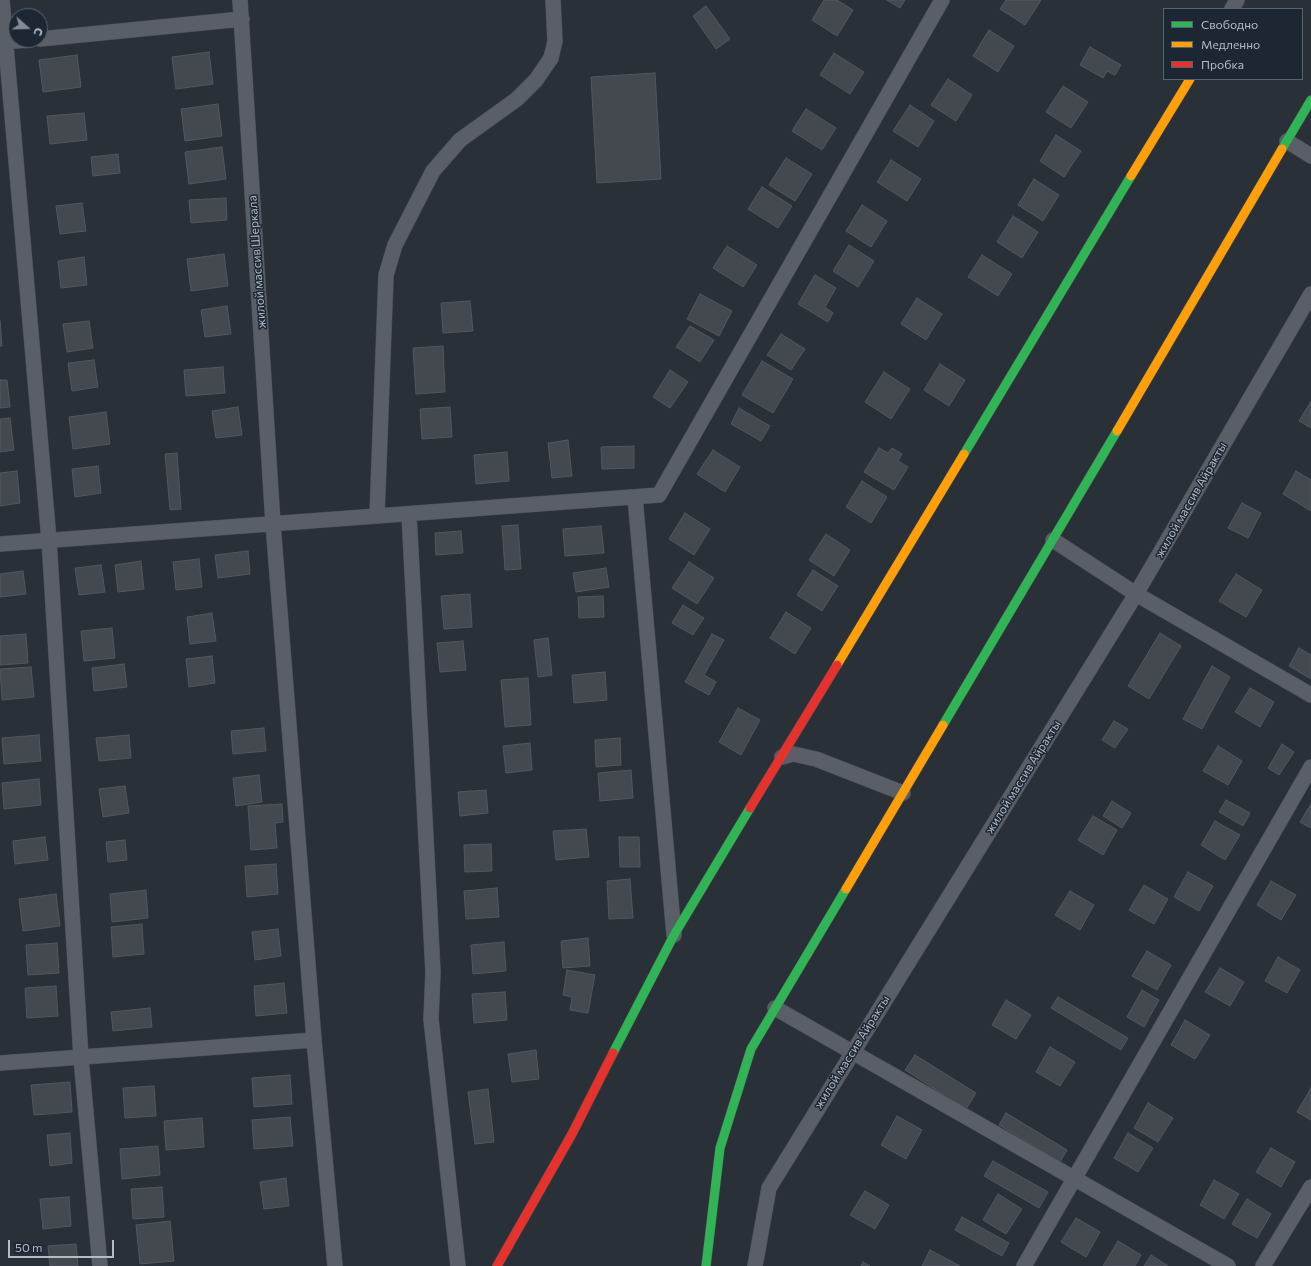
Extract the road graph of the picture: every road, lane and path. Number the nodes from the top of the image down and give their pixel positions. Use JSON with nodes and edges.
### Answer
{"nodes":[{"id":1,"x":2,"y":0,"type":"edge"},
{"id":2,"x":240,"y":0,"type":"edge"},
{"id":3,"x":553,"y":0,"type":"edge"},
{"id":4,"x":942,"y":0,"type":"edge"},
{"id":5,"x":242,"y":19,"type":"junction"},
{"id":6,"x":48,"y":38,"type":"edge"},
{"id":7,"x":2,"y":42,"type":"edge"},
{"id":8,"x":1189,"y":80,"type":"edge"},
{"id":9,"x":1311,"y":100,"type":"edge"},
{"id":10,"x":1287,"y":141,"type":"junction"},
{"id":11,"x":1311,"y":156,"type":"edge"},
{"id":12,"x":1311,"y":294,"type":"edge"},
{"id":13,"x":635,"y":497,"type":"junction"},
{"id":14,"x":409,"y":514,"type":"junction"},
{"id":15,"x":377,"y":516,"type":"junction"},
{"id":16,"x":273,"y":524,"type":"junction"},
{"id":17,"x":49,"y":540,"type":"junction"},
{"id":18,"x":1053,"y":540,"type":"junction"},
{"id":19,"x":0,"y":544,"type":"edge"},
{"id":20,"x":1136,"y":594,"type":"junction"},
{"id":21,"x":1311,"y":694,"type":"edge"},
{"id":22,"x":782,"y":757,"type":"junction"},
{"id":23,"x":1311,"y":767,"type":"edge"},
{"id":24,"x":903,"y":793,"type":"junction"},
{"id":25,"x":674,"y":935,"type":"junction"},
{"id":26,"x":775,"y":1008,"type":"junction"},
{"id":27,"x":314,"y":1040,"type":"junction"},
{"id":28,"x":852,"y":1052,"type":"junction"},
{"id":29,"x":81,"y":1058,"type":"junction"},
{"id":30,"x":0,"y":1063,"type":"edge"},
{"id":31,"x":1074,"y":1177,"type":"junction"},
{"id":32,"x":1311,"y":1187,"type":"edge"},
{"id":33,"x":100,"y":1266,"type":"edge"},
{"id":34,"x":335,"y":1266,"type":"edge"},
{"id":35,"x":458,"y":1266,"type":"edge"},
{"id":36,"x":497,"y":1266,"type":"edge"},
{"id":37,"x":706,"y":1266,"type":"edge"},
{"id":38,"x":755,"y":1266,"type":"edge"},
{"id":39,"x":1024,"y":1266,"type":"edge"},
{"id":40,"x":1228,"y":1266,"type":"edge"},
{"id":41,"x":1263,"y":1266,"type":"edge"}],
"edges":[{"from":1,"to":7,"type":"street"},
{"from":2,"to":5,"type":"street","name":"жилой массив Шеркала"},
{"from":3,"to":15,"type":"street"},
{"from":4,"to":13,"type":"street"},
{"from":5,"to":6,"type":"street"},
{"from":5,"to":16,"type":"street","name":"жилой массив Шеркала"},
{"from":7,"to":17,"type":"street"},
{"from":8,"to":22,"type":"street"},
{"from":9,"to":10,"type":"street"},
{"from":10,"to":11,"type":"street"},
{"from":10,"to":18,"type":"street"},
{"from":12,"to":20,"type":"street","name":"жилой массив Айракты"},
{"from":13,"to":14,"type":"street"},
{"from":13,"to":25,"type":"street"},
{"from":14,"to":15,"type":"street"},
{"from":14,"to":35,"type":"street"},
{"from":15,"to":16,"type":"street"},
{"from":16,"to":17,"type":"street"},
{"from":16,"to":27,"type":"street","name":"жилой массив Шеркала"},
{"from":17,"to":19,"type":"street"},
{"from":17,"to":29,"type":"street"},
{"from":18,"to":20,"type":"street"},
{"from":18,"to":24,"type":"street"},
{"from":20,"to":21,"type":"street"},
{"from":20,"to":28,"type":"street","name":"жилой массив Айракты"},
{"from":22,"to":24,"type":"street"},
{"from":22,"to":25,"type":"street"},
{"from":23,"to":31,"type":"street"},
{"from":24,"to":26,"type":"street"},
{"from":25,"to":36,"type":"street"},
{"from":26,"to":28,"type":"street"},
{"from":26,"to":37,"type":"street"},
{"from":27,"to":29,"type":"street"},
{"from":27,"to":34,"type":"street","name":"жилой массив Шеркала"},
{"from":28,"to":31,"type":"street"},
{"from":28,"to":38,"type":"street","name":"жилой массив Айракты"},
{"from":29,"to":30,"type":"street"},
{"from":29,"to":33,"type":"street"},
{"from":31,"to":39,"type":"street"},
{"from":31,"to":40,"type":"street"},
{"from":32,"to":41,"type":"street"}]}
